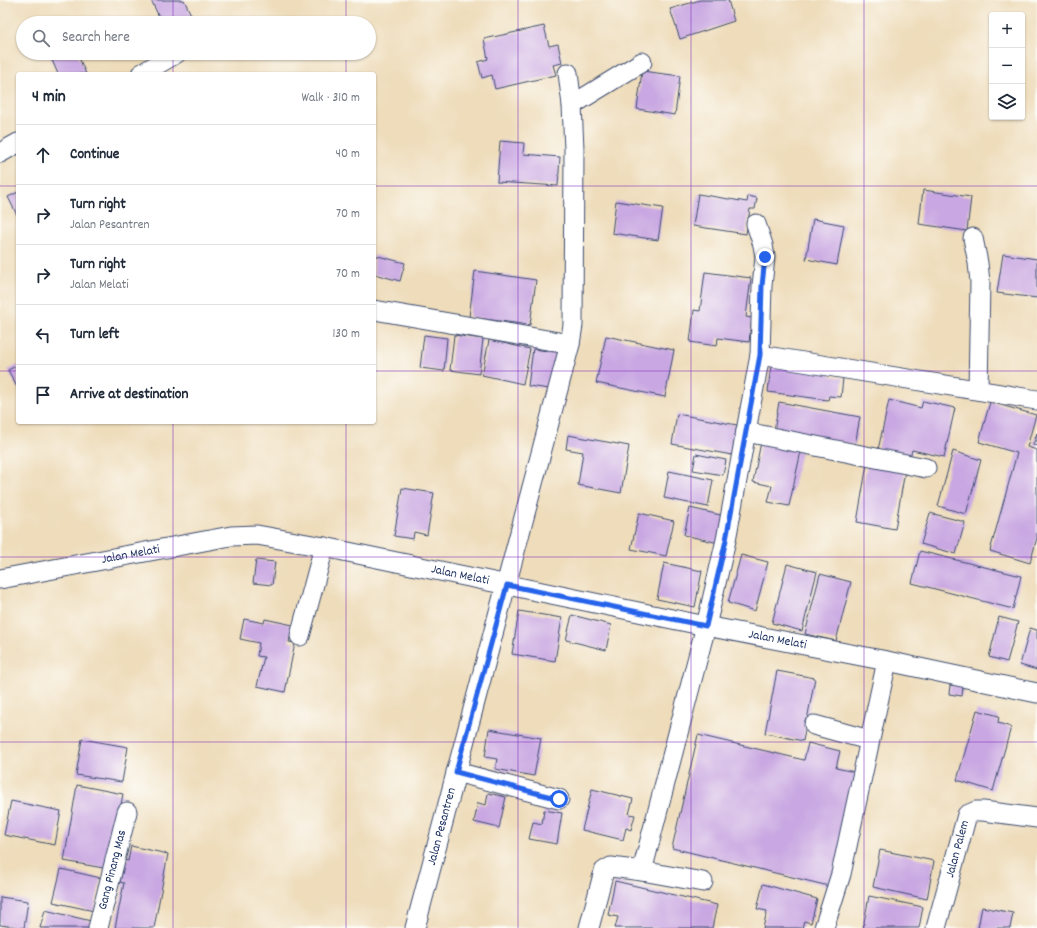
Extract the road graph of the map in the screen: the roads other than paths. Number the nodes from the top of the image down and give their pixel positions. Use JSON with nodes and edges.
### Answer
{"nodes":[{"id":1,"x":171,"y":60,"type":"edge"},
{"id":2,"x":642,"y":62,"type":"dead end"},
{"id":3,"x":164,"y":68,"type":"edge"},
{"id":4,"x":148,"y":72,"type":"edge"},
{"id":5,"x":568,"y":73,"type":"dead end"},
{"id":6,"x":572,"y":106,"type":"junction"},
{"id":7,"x":16,"y":144,"type":"edge"},
{"id":8,"x":0,"y":153,"type":"edge"},
{"id":9,"x":756,"y":224,"type":"dead end"},
{"id":10,"x":973,"y":238,"type":"dead end"},
{"id":11,"x":376,"y":310,"type":"edge"},
{"id":12,"x":570,"y":344,"type":"junction"},
{"id":13,"x":760,"y":355,"type":"junction"},
{"id":14,"x":978,"y":390,"type":"junction"},
{"id":15,"x":1037,"y":400,"type":"edge"},
{"id":16,"x":746,"y":432,"type":"junction"},
{"id":17,"x":926,"y":468,"type":"dead end"},
{"id":18,"x":324,"y":547,"type":"junction"},
{"id":19,"x":0,"y":579,"type":"edge"},
{"id":20,"x":507,"y":585,"type":"junction"},
{"id":21,"x":706,"y":626,"type":"junction"},
{"id":22,"x":300,"y":636,"type":"dead end"},
{"id":23,"x":887,"y":660,"type":"junction"},
{"id":24,"x":1037,"y":693,"type":"edge"},
{"id":25,"x":814,"y":725,"type":"dead end"},
{"id":26,"x":869,"y":740,"type":"junction"},
{"id":27,"x":456,"y":772,"type":"junction"},
{"id":28,"x":559,"y":799,"type":"dead end"},
{"id":29,"x":127,"y":812,"type":"dead end"},
{"id":30,"x":1037,"y":818,"type":"edge"},
{"id":31,"x":642,"y":871,"type":"junction"},
{"id":32,"x":703,"y":882,"type":"dead end"},
{"id":33,"x":98,"y":928,"type":"edge"},
{"id":34,"x":415,"y":928,"type":"edge"},
{"id":35,"x":589,"y":928,"type":"edge"},
{"id":36,"x":824,"y":928,"type":"edge"},
{"id":37,"x":936,"y":928,"type":"edge"}],
"edges":[{"from":1,"to":3,"type":"street"},
{"from":2,"to":6,"type":"street"},
{"from":3,"to":4,"type":"street"},
{"from":5,"to":6,"type":"street","name":"Jalan Pesantren"},
{"from":6,"to":12,"type":"street","name":"Jalan Pesantren"},
{"from":7,"to":8,"type":"street"},
{"from":9,"to":13,"type":"street"},
{"from":10,"to":14,"type":"street"},
{"from":11,"to":12,"type":"street"},
{"from":12,"to":20,"type":"street","name":"Jalan Pesantren"},
{"from":13,"to":14,"type":"street"},
{"from":13,"to":16,"type":"street"},
{"from":14,"to":15,"type":"street"},
{"from":16,"to":17,"type":"street"},
{"from":16,"to":21,"type":"street"},
{"from":18,"to":19,"type":"street","name":"Jalan Melati"},
{"from":18,"to":20,"type":"street","name":"Jalan Melati"},
{"from":18,"to":22,"type":"street"},
{"from":20,"to":21,"type":"street","name":"Jalan Melati"},
{"from":20,"to":27,"type":"street","name":"Jalan Pesantren"},
{"from":21,"to":23,"type":"street","name":"Jalan Melati"},
{"from":21,"to":31,"type":"street"},
{"from":23,"to":24,"type":"street","name":"Jalan Melati"},
{"from":23,"to":26,"type":"street"},
{"from":25,"to":26,"type":"street"},
{"from":26,"to":36,"type":"street"},
{"from":27,"to":28,"type":"street"},
{"from":27,"to":34,"type":"street","name":"Jalan Pesantren"},
{"from":29,"to":33,"type":"street","name":"Gang Pinang Mas"},
{"from":30,"to":37,"type":"street","name":"Jalan Palem"},
{"from":31,"to":32,"type":"street"},
{"from":31,"to":35,"type":"street"}]}
